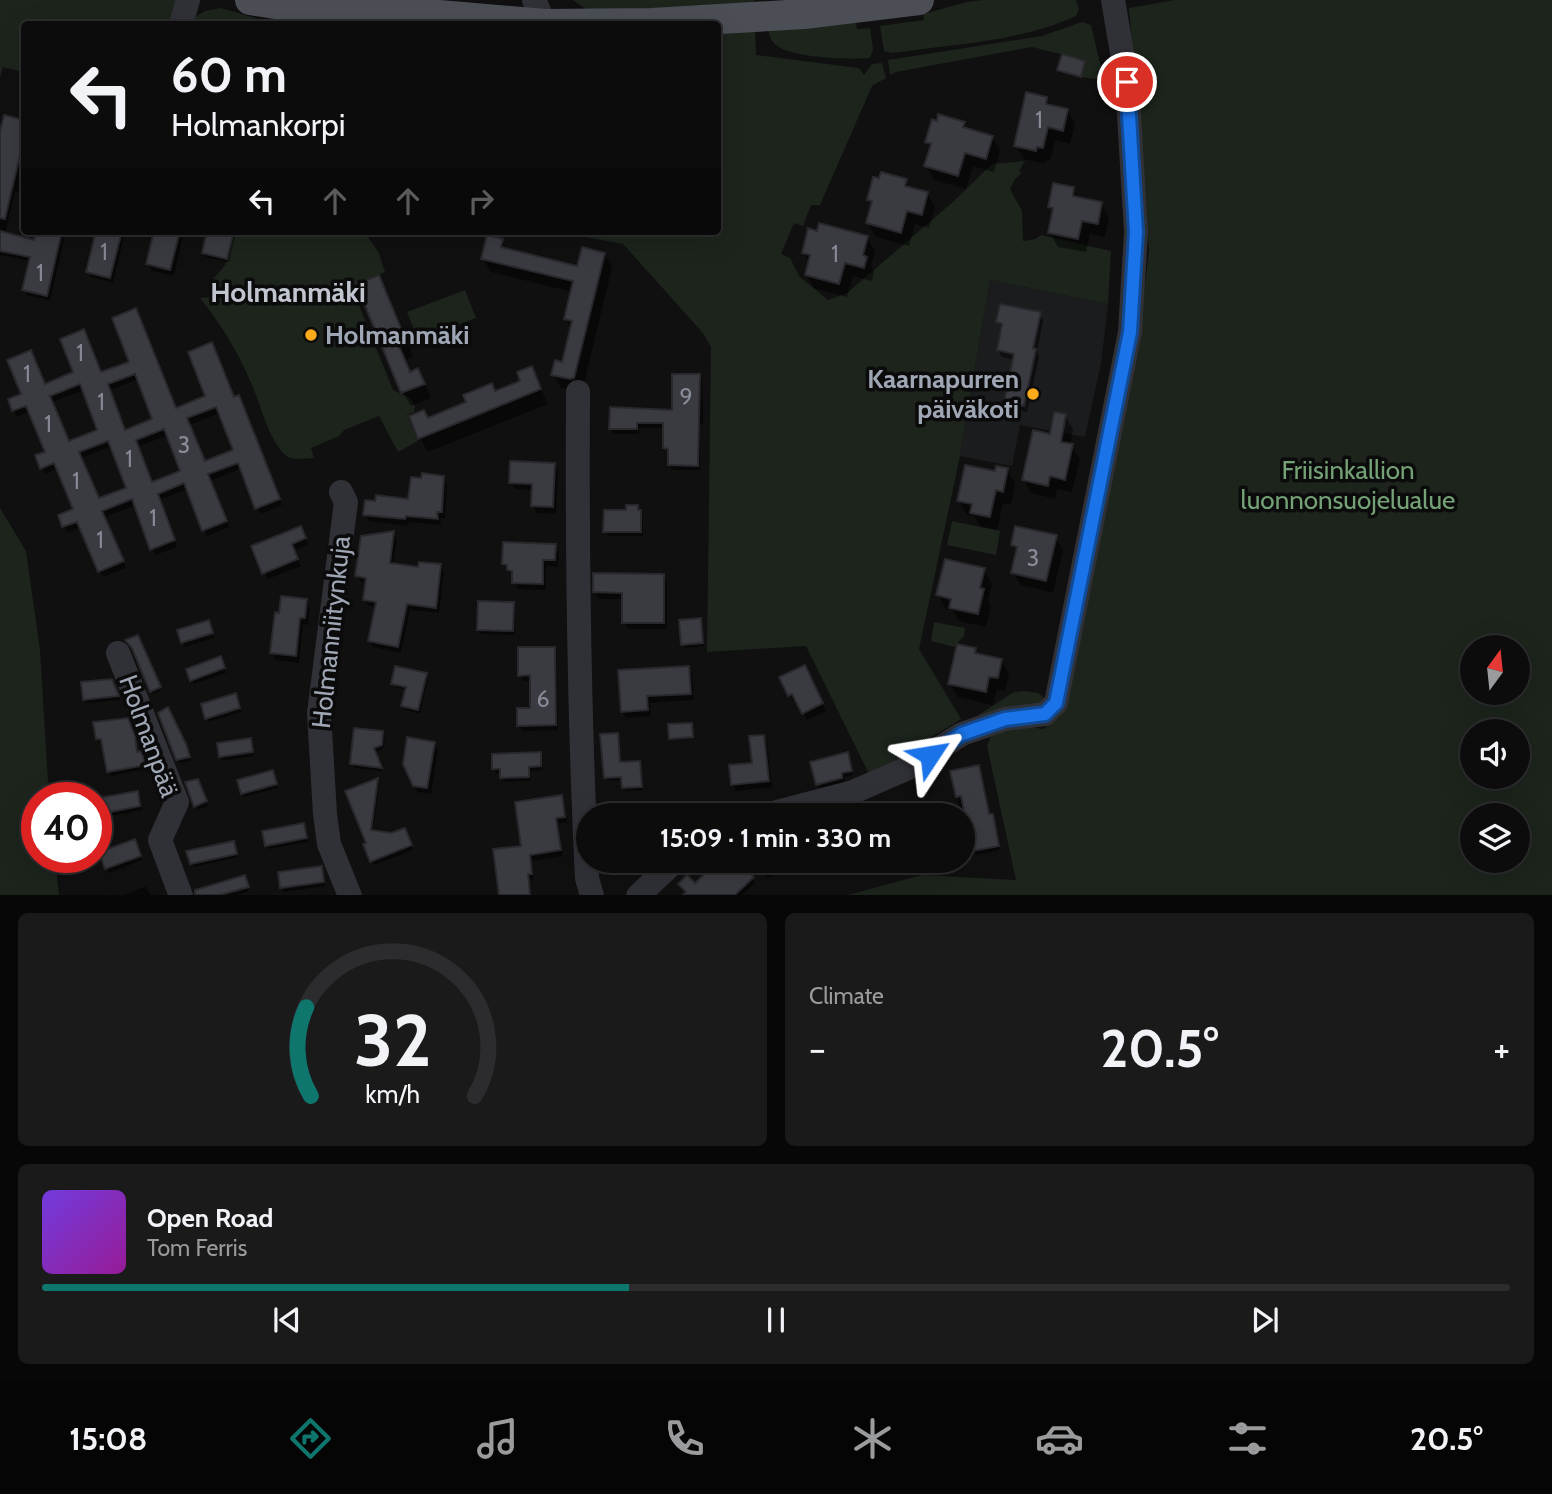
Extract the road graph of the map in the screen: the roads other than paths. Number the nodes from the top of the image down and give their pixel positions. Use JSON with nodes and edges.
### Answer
{"nodes":[{"id":1,"x":188,"y":0,"type":"edge"},
{"id":2,"x":250,"y":0,"type":"edge"},
{"id":3,"x":338,"y":0,"type":"edge"},
{"id":4,"x":534,"y":0,"type":"edge"},
{"id":5,"x":554,"y":0,"type":"edge"},
{"id":6,"x":919,"y":0,"type":"edge"},
{"id":7,"x":1113,"y":0,"type":"edge"},
{"id":8,"x":428,"y":13,"type":"junction"},
{"id":9,"x":182,"y":21,"type":"edge"},
{"id":10,"x":513,"y":21,"type":"edge"},
{"id":11,"x":544,"y":21,"type":"edge"},
{"id":12,"x":546,"y":21,"type":"edge"},
{"id":13,"x":686,"y":21,"type":"edge"},
{"id":14,"x":578,"y":392,"type":"dead end"},
{"id":15,"x":341,"y":492,"type":"dead end"},
{"id":16,"x":117,"y":653,"type":"dead end"},
{"id":17,"x":811,"y":803,"type":"edge"},
{"id":18,"x":662,"y":873,"type":"edge"},
{"id":19,"x":180,"y":895,"type":"edge"},
{"id":20,"x":350,"y":895,"type":"edge"},
{"id":21,"x":592,"y":895,"type":"edge"},
{"id":22,"x":638,"y":895,"type":"edge"}],
"edges":[{"from":1,"to":9,"type":"street"},
{"from":2,"to":8,"type":"main road"},
{"from":3,"to":8,"type":"main road"},
{"from":4,"to":11,"type":"street"},
{"from":5,"to":12,"type":"street"},
{"from":6,"to":13,"type":"main road"},
{"from":7,"to":17,"type":"street"},
{"from":8,"to":10,"type":"main road"},
{"from":14,"to":21,"type":"street"},
{"from":15,"to":20,"type":"street","name":"Holmanniitynkuja"},
{"from":16,"to":19,"type":"street","name":"Holmanpää"},
{"from":18,"to":22,"type":"street"}]}
